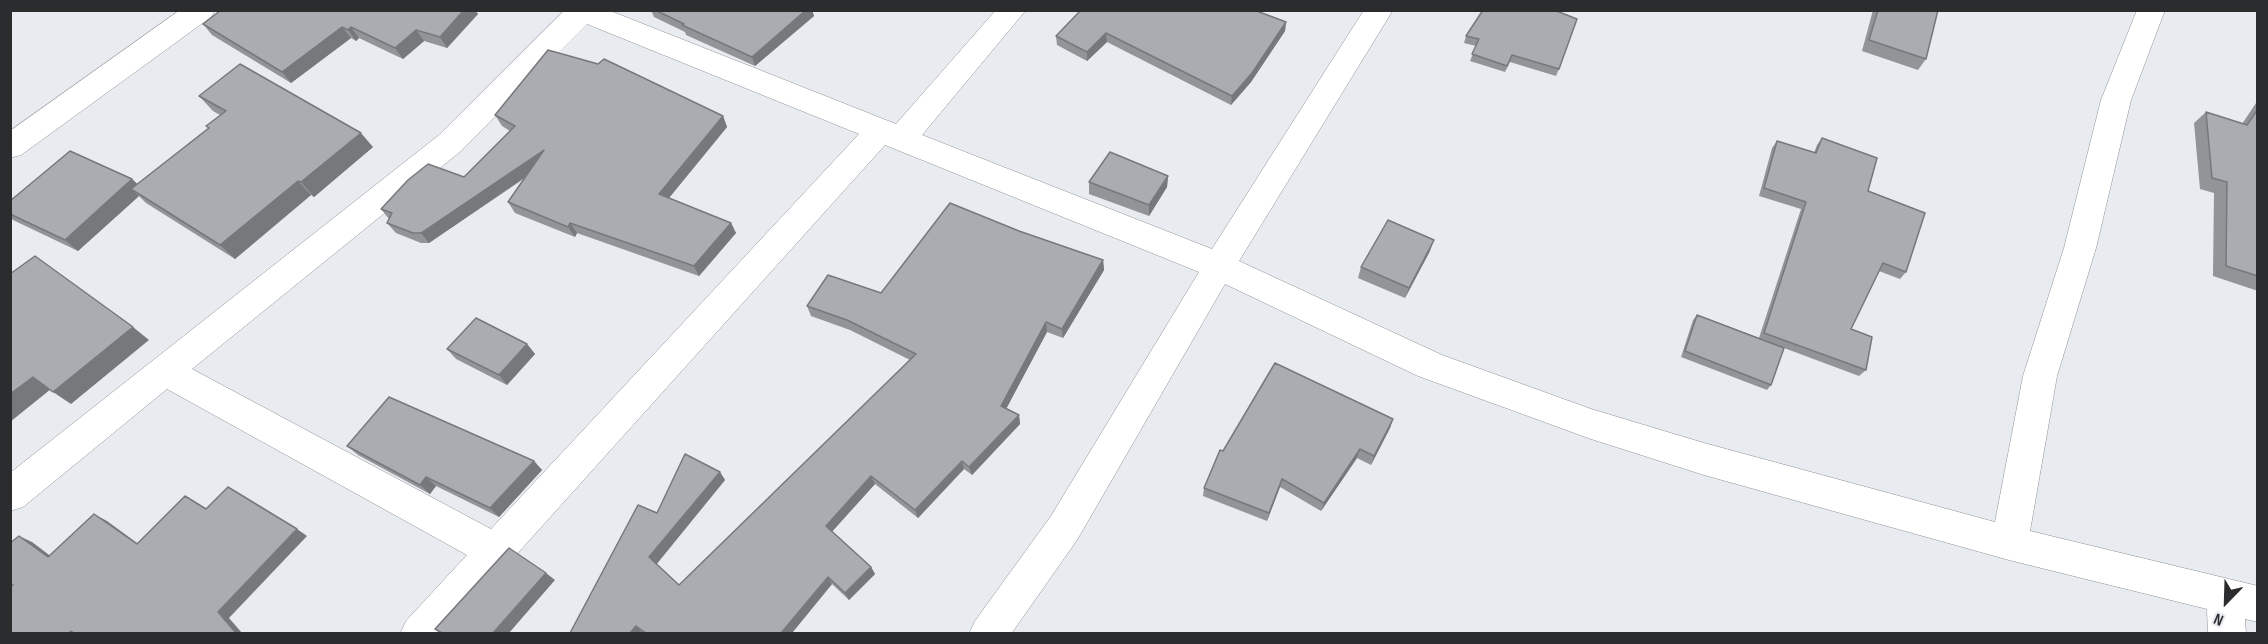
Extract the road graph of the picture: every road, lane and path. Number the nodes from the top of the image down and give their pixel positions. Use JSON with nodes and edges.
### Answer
{"nodes":[{"id":1,"x":201,"y":10,"type":"edge"},
{"id":2,"x":1012,"y":10,"type":"edge"},
{"id":3,"x":1379,"y":10,"type":"edge"},
{"id":4,"x":2151,"y":10,"type":"edge"},
{"id":5,"x":582,"y":11,"type":"edge"},
{"id":6,"x":890,"y":135,"type":"junction"},
{"id":7,"x":10,"y":147,"type":"edge"},
{"id":8,"x":1219,"y":266,"type":"junction"},
{"id":9,"x":165,"y":371,"type":"junction"},
{"id":10,"x":10,"y":495,"type":"edge"},
{"id":11,"x":2009,"y":543,"type":"junction"},
{"id":12,"x":496,"y":551,"type":"junction"},
{"id":13,"x":2241,"y":600,"type":"edge"},
{"id":14,"x":419,"y":633,"type":"edge"},
{"id":15,"x":988,"y":633,"type":"edge"},
{"id":16,"x":2227,"y":633,"type":"edge"}],
"edges":[{"from":1,"to":7,"type":"street"},
{"from":2,"to":6,"type":"street"},
{"from":3,"to":8,"type":"street"},
{"from":4,"to":11,"type":"street"},
{"from":5,"to":6,"type":"street"},
{"from":5,"to":9,"type":"street"},
{"from":6,"to":8,"type":"street"},
{"from":6,"to":12,"type":"street"},
{"from":8,"to":11,"type":"street"},
{"from":8,"to":15,"type":"street"},
{"from":9,"to":10,"type":"street"},
{"from":9,"to":12,"type":"street"},
{"from":11,"to":13,"type":"street"},
{"from":12,"to":14,"type":"street"},
{"from":13,"to":16,"type":"street"}]}
